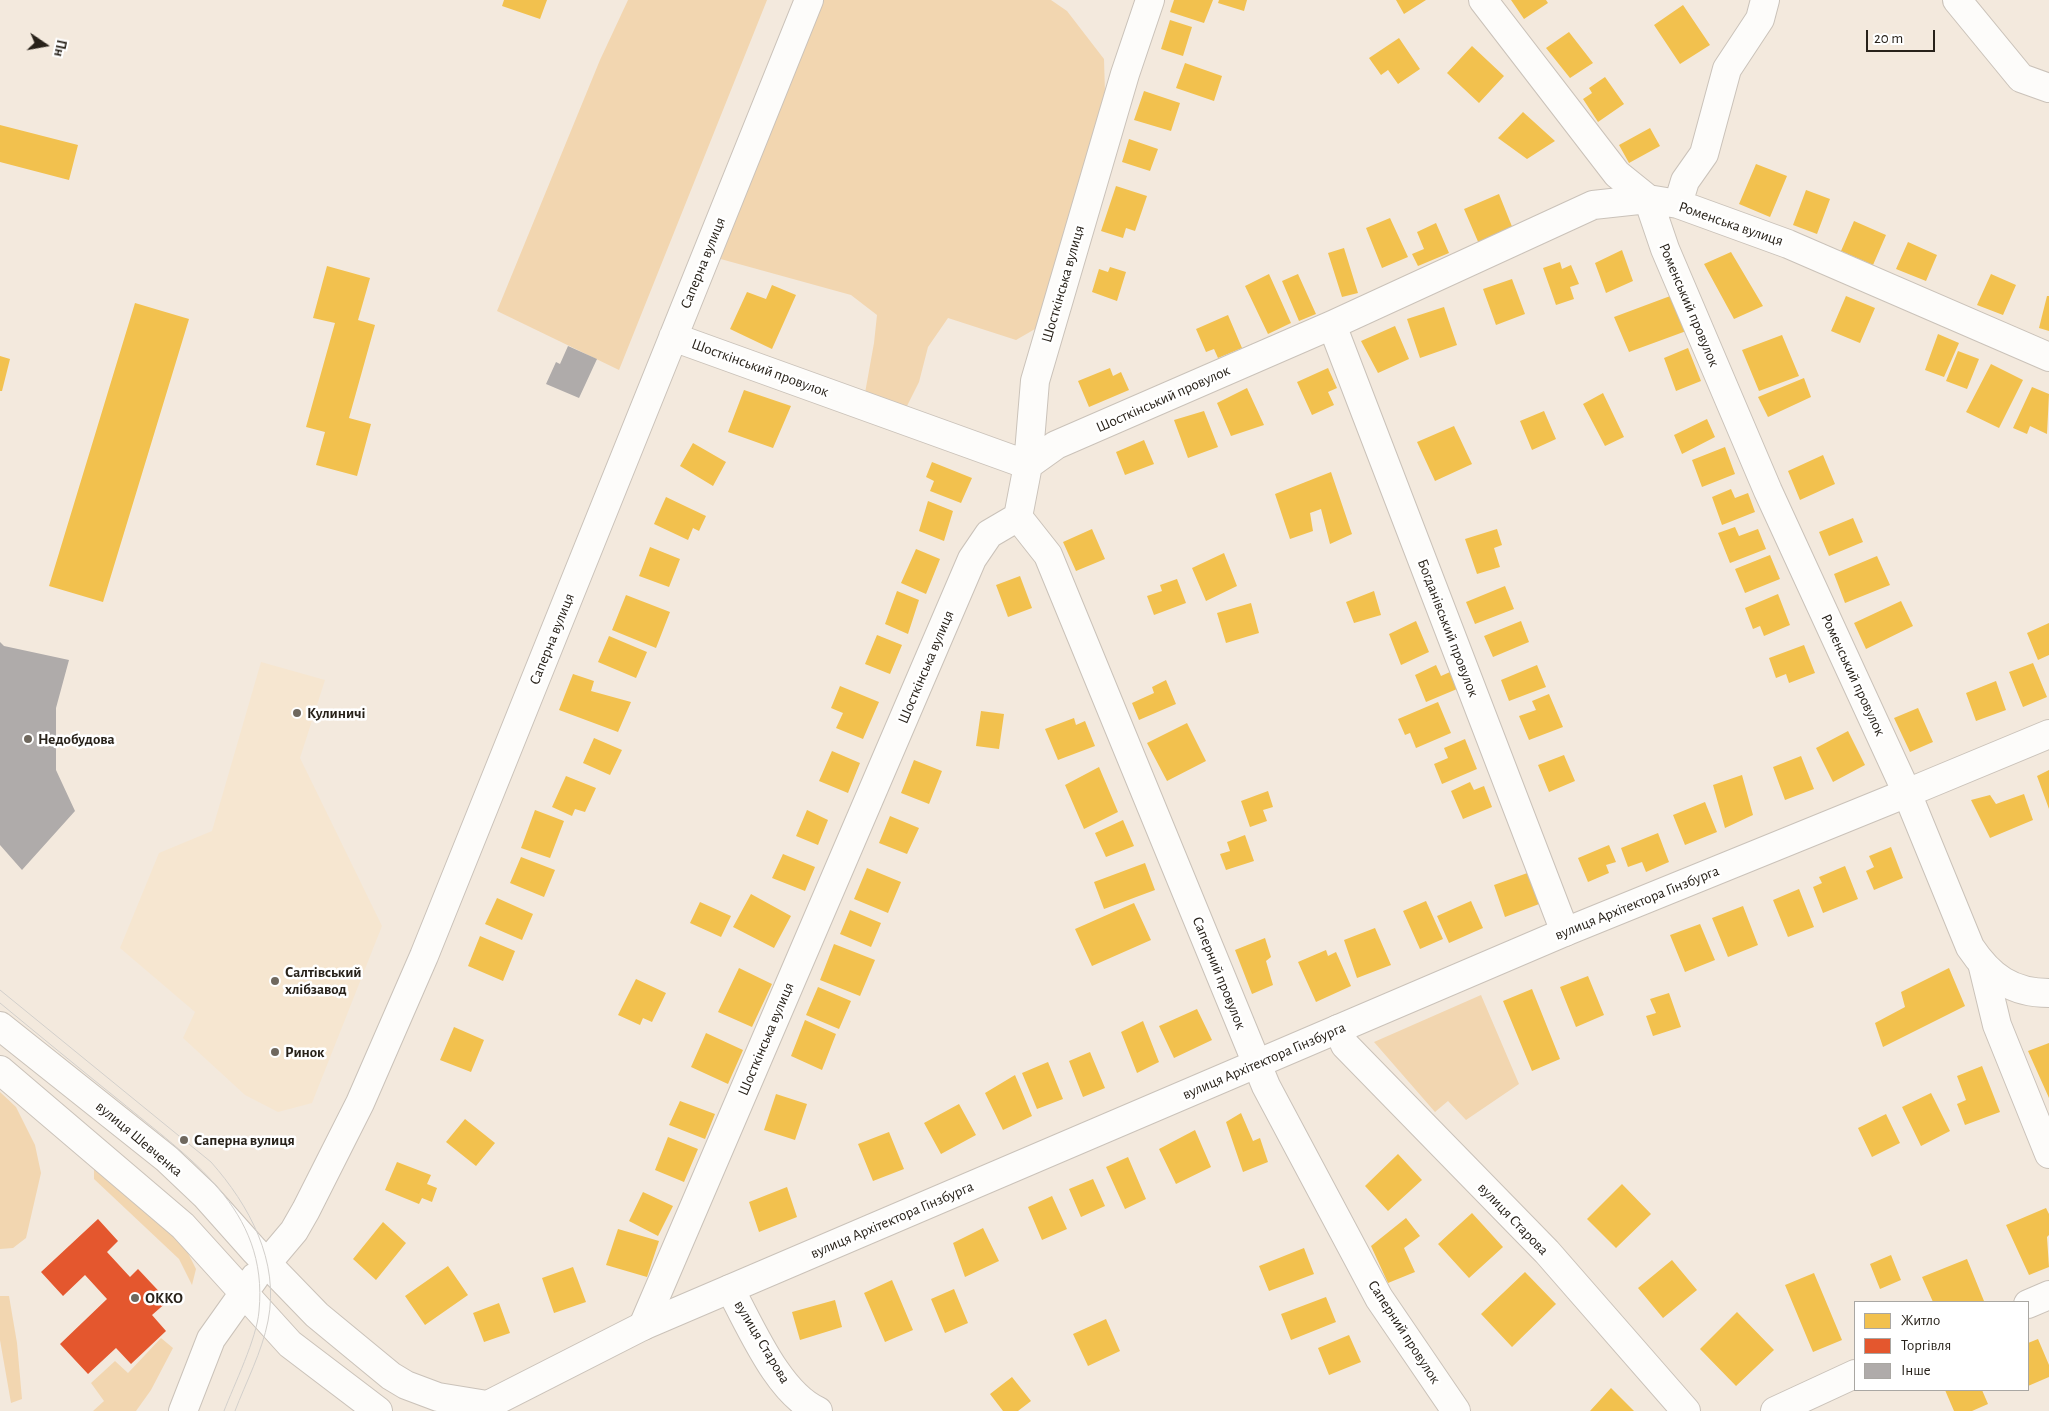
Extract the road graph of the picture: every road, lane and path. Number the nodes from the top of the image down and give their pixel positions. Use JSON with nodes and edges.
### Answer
{"nodes":[{"id":1,"x":809,"y":0,"type":"edge"},
{"id":2,"x":1150,"y":0,"type":"edge"},
{"id":3,"x":1483,"y":0,"type":"edge"},
{"id":4,"x":1765,"y":0,"type":"edge"},
{"id":5,"x":1957,"y":0,"type":"edge"},
{"id":6,"x":2049,"y":88,"type":"edge"},
{"id":7,"x":1648,"y":199,"type":"junction"},
{"id":8,"x":1678,"y":204,"type":"junction"},
{"id":9,"x":1332,"y":325,"type":"junction"},
{"id":10,"x":673,"y":337,"type":"junction"},
{"id":11,"x":2049,"y":357,"type":"edge"},
{"id":12,"x":1028,"y":465,"type":"junction"},
{"id":13,"x":1018,"y":517,"type":"junction"},
{"id":14,"x":2049,"y":734,"type":"edge"},
{"id":15,"x":1907,"y":793,"type":"junction"},
{"id":16,"x":1565,"y":932,"type":"junction"},
{"id":17,"x":1983,"y":966,"type":"junction"},
{"id":18,"x":2049,"y":993,"type":"edge"},
{"id":19,"x":0,"y":1026,"type":"edge"},
{"id":20,"x":1338,"y":1029,"type":"junction"},
{"id":21,"x":1256,"y":1064,"type":"junction"},
{"id":22,"x":0,"y":1070,"type":"edge"},
{"id":23,"x":2049,"y":1154,"type":"edge"},
{"id":24,"x":267,"y":1263,"type":"junction"},
{"id":25,"x":730,"y":1289,"type":"junction"},
{"id":26,"x":243,"y":1291,"type":"junction"},
{"id":27,"x":2049,"y":1295,"type":"edge"},
{"id":28,"x":2029,"y":1304,"type":"edge"},
{"id":29,"x":643,"y":1326,"type":"junction"},
{"id":30,"x":1854,"y":1374,"type":"edge"},
{"id":31,"x":423,"y":1401,"type":"edge"},
{"id":32,"x":481,"y":1408,"type":"edge"},
{"id":33,"x":1454,"y":1410,"type":"edge"},
{"id":34,"x":183,"y":1411,"type":"edge"},
{"id":35,"x":378,"y":1411,"type":"edge"},
{"id":36,"x":818,"y":1411,"type":"edge"},
{"id":37,"x":1686,"y":1411,"type":"edge"},
{"id":38,"x":1775,"y":1411,"type":"edge"}],
"edges":[{"from":1,"to":10,"type":"street","name":"Саперна вулиця"},
{"from":2,"to":12,"type":"street","name":"Шосткінська вулиця"},
{"from":3,"to":7,"type":"street","name":"Роменська вулиця"},
{"from":4,"to":8,"type":"street"},
{"from":5,"to":6,"type":"street"},
{"from":7,"to":8,"type":"street","name":"Роменська вулиця"},
{"from":7,"to":9,"type":"street","name":"Шосткінський провулок"},
{"from":7,"to":15,"type":"street","name":"Роменський провулок"},
{"from":8,"to":11,"type":"street","name":"Роменська вулиця"},
{"from":9,"to":12,"type":"street","name":"Шосткінський провулок"},
{"from":9,"to":16,"type":"street","name":"Богданівський провулок"},
{"from":10,"to":12,"type":"street","name":"Шосткінський провулок"},
{"from":10,"to":24,"type":"street","name":"Саперна вулиця"},
{"from":12,"to":13,"type":"street","name":"Шосткінська вулиця"},
{"from":13,"to":21,"type":"street","name":"Саперний провулок"},
{"from":13,"to":29,"type":"street","name":"Шосткінська вулиця"},
{"from":14,"to":15,"type":"street","name":"вулиця Архітектора Гінзбурга"},
{"from":15,"to":16,"type":"street","name":"вулиця Архітектора Гінзбурга"},
{"from":15,"to":17,"type":"street","name":"Роменський провулок"},
{"from":16,"to":20,"type":"street","name":"вулиця Архітектора Гінзбурга"},
{"from":17,"to":18,"type":"street"},
{"from":17,"to":23,"type":"street","name":"Роменський провулок"},
{"from":19,"to":24,"type":"street","name":"вулиця Шевченка"},
{"from":20,"to":21,"type":"street","name":"вулиця Архітектора Гінзбурга"},
{"from":20,"to":37,"type":"street","name":"вулиця Старова"},
{"from":21,"to":25,"type":"street","name":"вулиця Архітектора Гінзбурга"},
{"from":21,"to":33,"type":"street","name":"Саперний провулок"},
{"from":22,"to":26,"type":"street"},
{"from":24,"to":26,"type":"street","name":"Саперна вулиця"},
{"from":24,"to":31,"type":"street","name":"вулиця Шевченка"},
{"from":25,"to":29,"type":"street","name":"вулиця Архітектора Гінзбурга"},
{"from":25,"to":36,"type":"street","name":"вулиця Старова"},
{"from":26,"to":34,"type":"street","name":"Саперна вулиця"},
{"from":26,"to":35,"type":"street"},
{"from":27,"to":28,"type":"street"},
{"from":29,"to":32,"type":"street","name":"вулиця Архітектора Гінзбурга"},
{"from":30,"to":38,"type":"street"},
{"from":31,"to":32,"type":"street","name":"вулиця Шевченка"}]}
